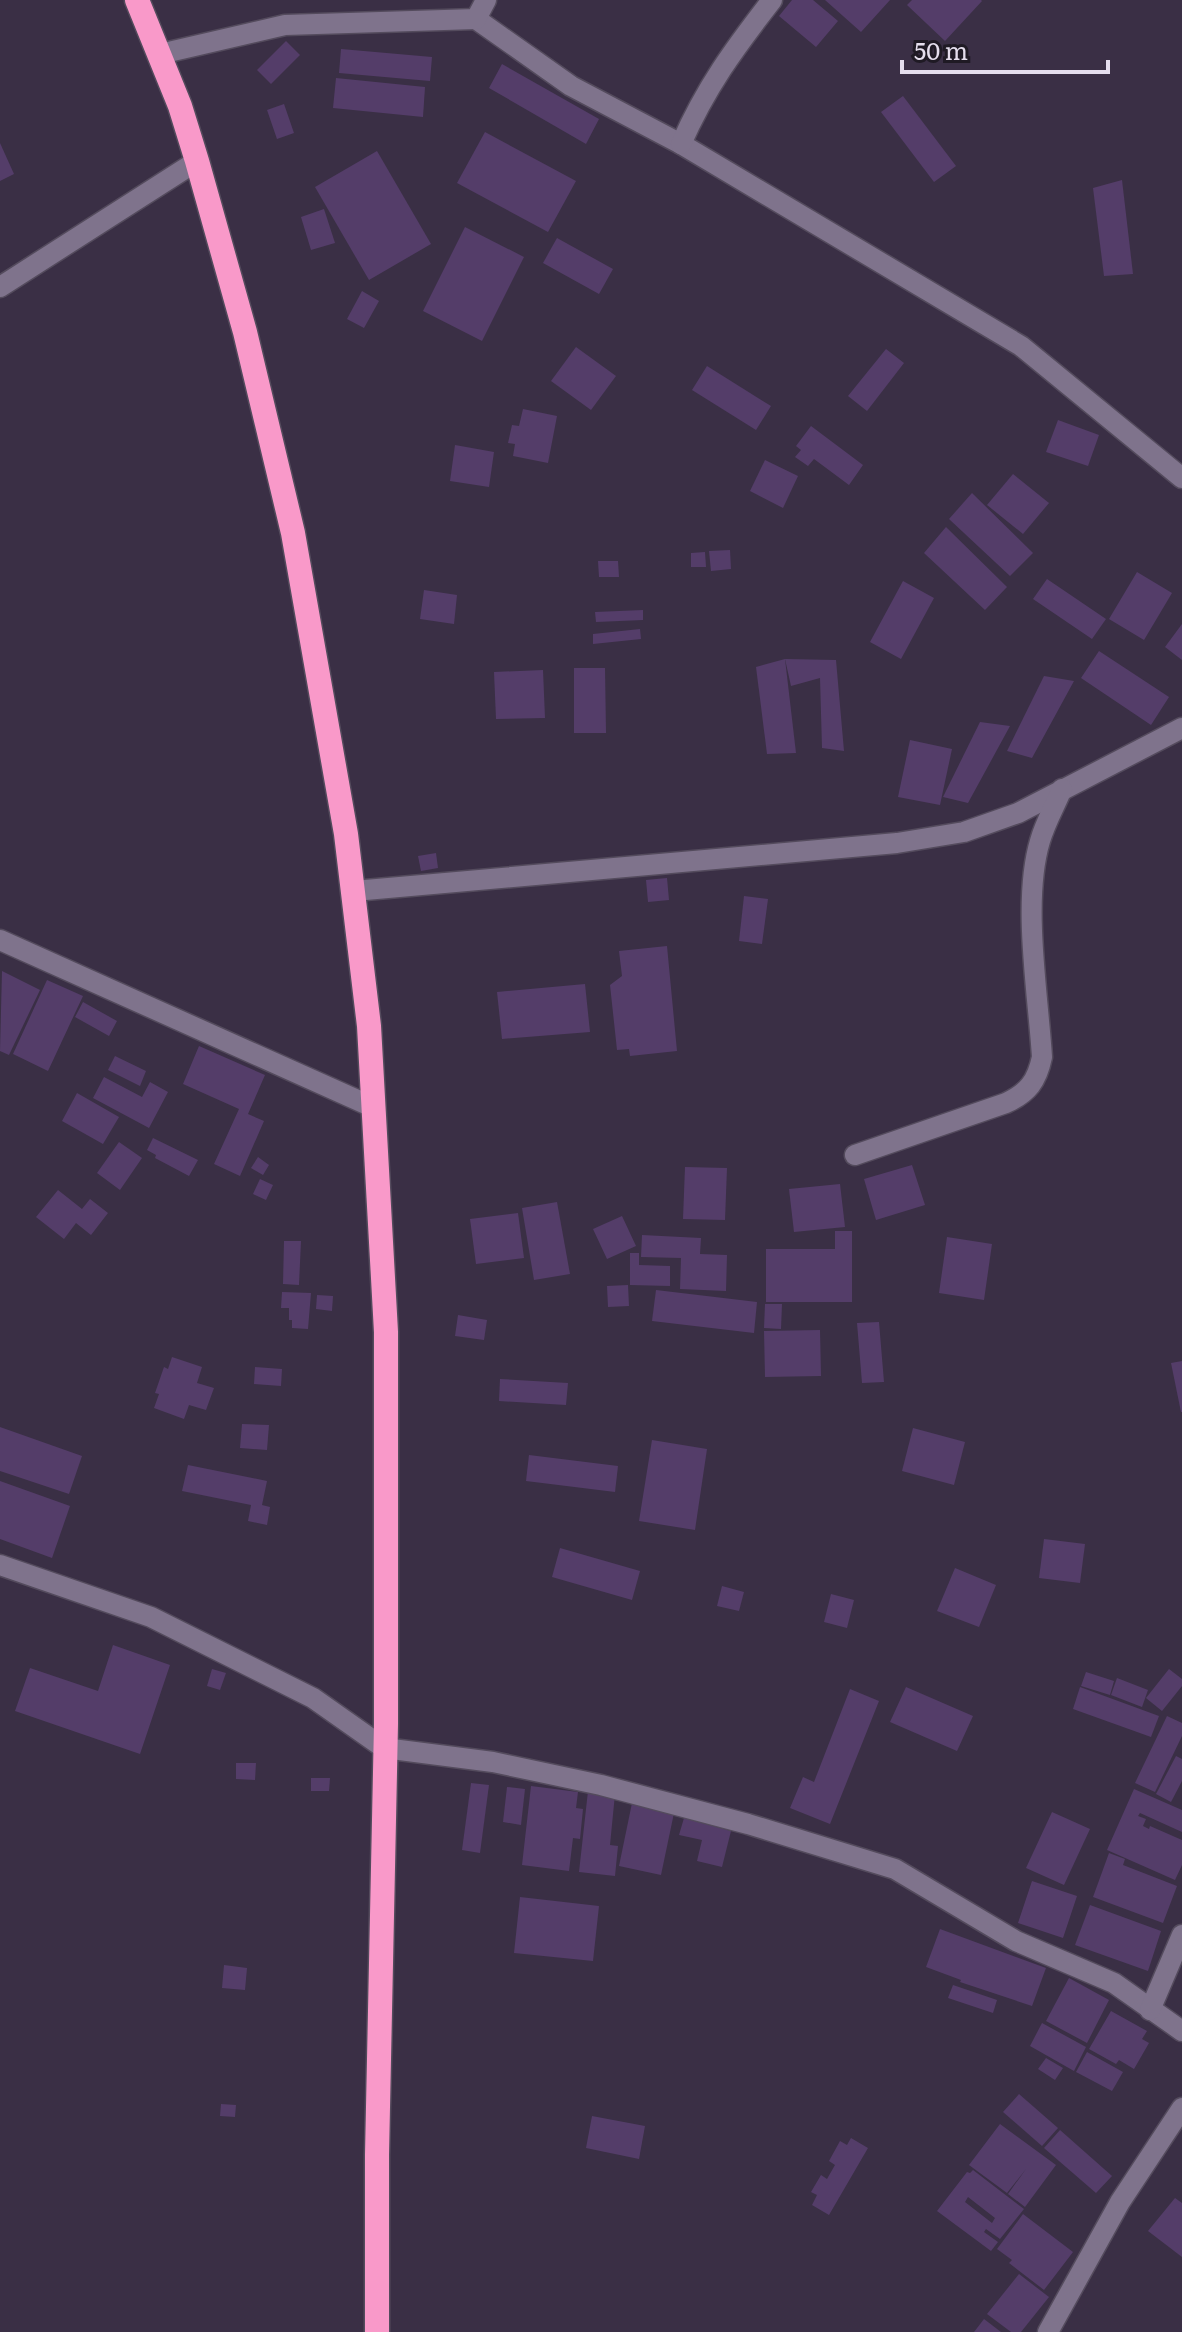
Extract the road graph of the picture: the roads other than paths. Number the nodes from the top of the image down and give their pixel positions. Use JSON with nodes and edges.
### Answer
{"nodes":[{"id":1,"x":137,"y":0,"type":"edge"},
{"id":2,"x":486,"y":0,"type":"edge"},
{"id":3,"x":772,"y":0,"type":"edge"},
{"id":4,"x":476,"y":19,"type":"junction"},
{"id":5,"x":160,"y":54,"type":"junction"},
{"id":6,"x":681,"y":144,"type":"junction"},
{"id":7,"x":197,"y":161,"type":"junction"},
{"id":8,"x":0,"y":287,"type":"edge"},
{"id":9,"x":1182,"y":478,"type":"edge"},
{"id":10,"x":1182,"y":728,"type":"edge"},
{"id":11,"x":1062,"y":789,"type":"junction"},
{"id":12,"x":354,"y":891,"type":"junction"},
{"id":13,"x":0,"y":940,"type":"edge"},
{"id":14,"x":375,"y":1108,"type":"junction"},
{"id":15,"x":855,"y":1155,"type":"dead end"},
{"id":16,"x":0,"y":1565,"type":"edge"},
{"id":17,"x":384,"y":1748,"type":"junction"},
{"id":18,"x":1182,"y":1935,"type":"edge"},
{"id":19,"x":1150,"y":2010,"type":"junction"},
{"id":20,"x":1182,"y":2031,"type":"edge"},
{"id":21,"x":1182,"y":2108,"type":"edge"},
{"id":22,"x":377,"y":2332,"type":"edge"},
{"id":23,"x":1048,"y":2332,"type":"edge"}],
"edges":[{"from":1,"to":5,"type":"highway"},
{"from":2,"to":4,"type":"street"},
{"from":3,"to":6,"type":"street"},
{"from":4,"to":5,"type":"street"},
{"from":4,"to":6,"type":"street"},
{"from":5,"to":7,"type":"highway"},
{"from":6,"to":9,"type":"street"},
{"from":7,"to":8,"type":"street"},
{"from":7,"to":12,"type":"highway"},
{"from":10,"to":11,"type":"street"},
{"from":11,"to":12,"type":"street"},
{"from":11,"to":15,"type":"street"},
{"from":12,"to":14,"type":"highway"},
{"from":13,"to":14,"type":"street"},
{"from":14,"to":17,"type":"highway"},
{"from":16,"to":17,"type":"street"},
{"from":17,"to":19,"type":"street"},
{"from":17,"to":22,"type":"highway"},
{"from":18,"to":19,"type":"street"},
{"from":19,"to":20,"type":"street"},
{"from":21,"to":23,"type":"street"}]}
